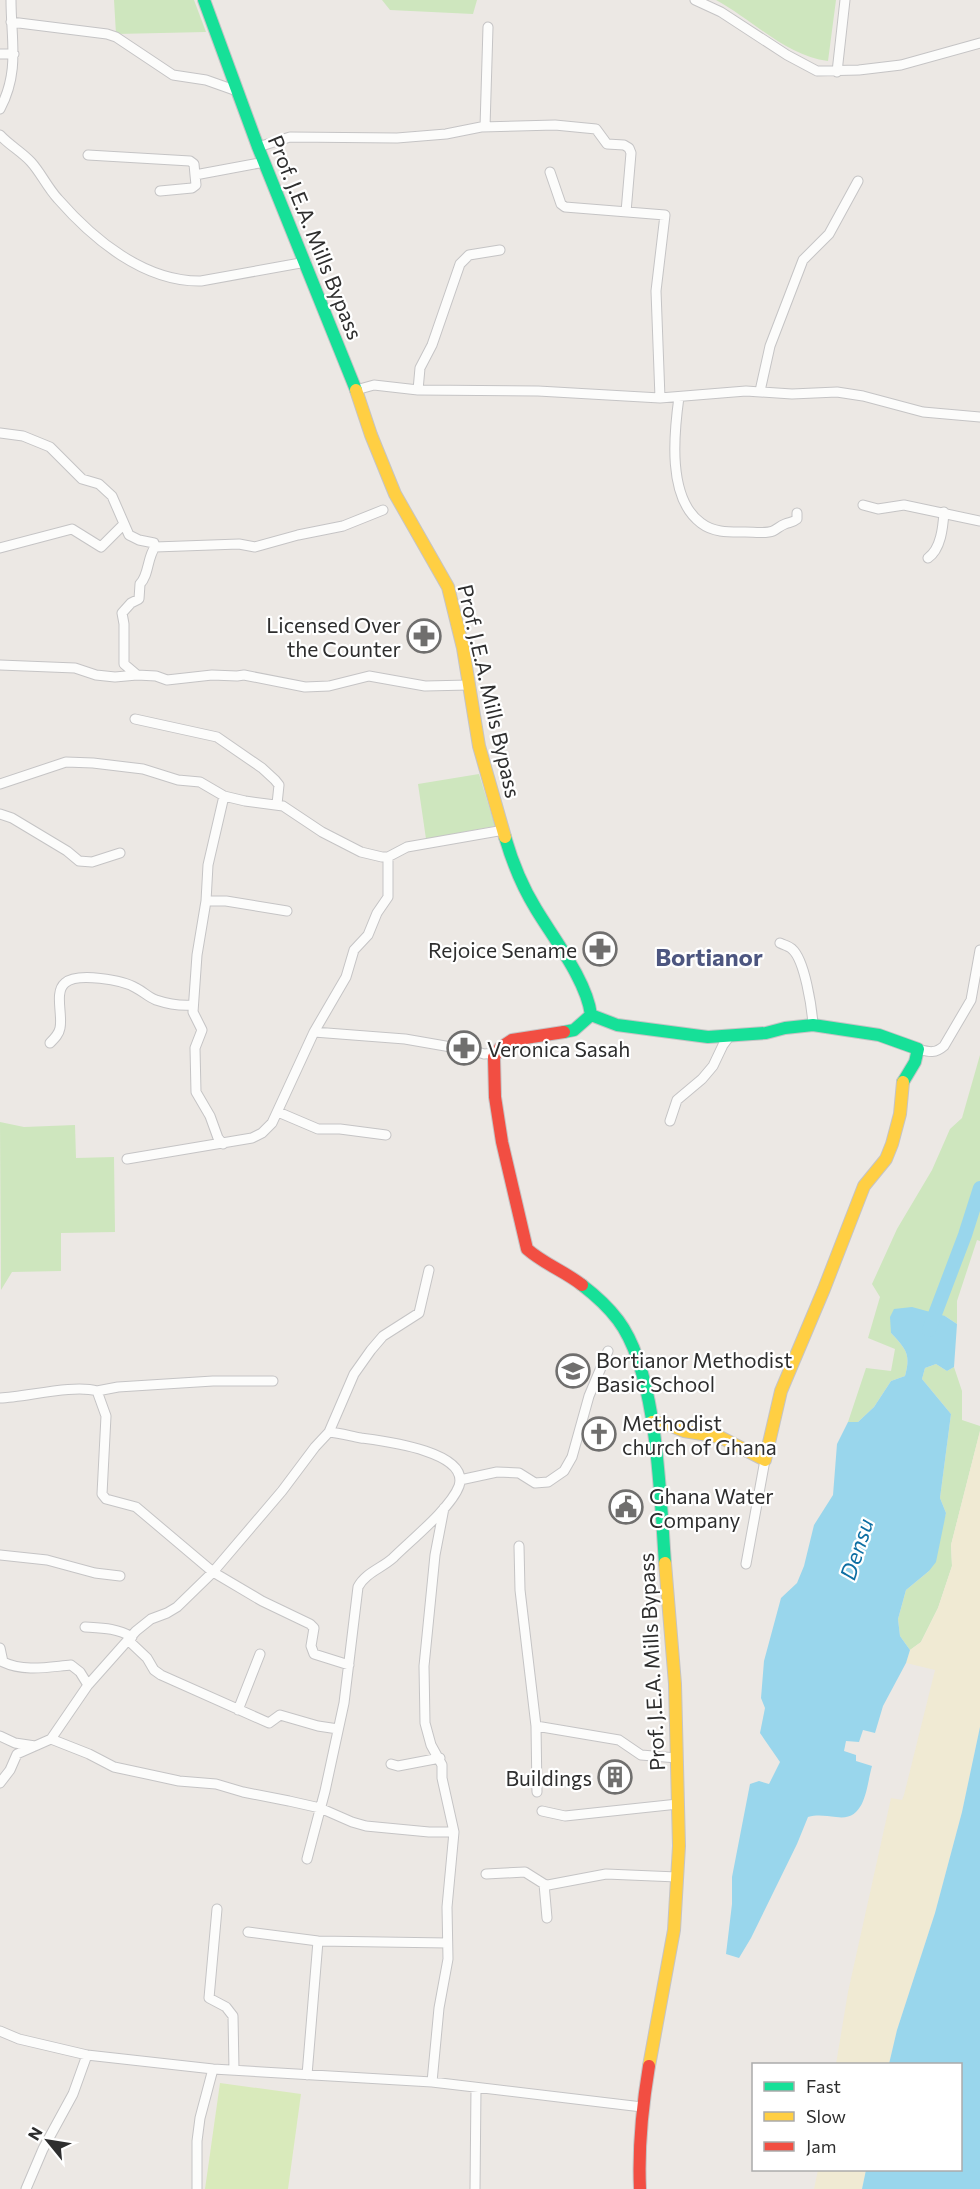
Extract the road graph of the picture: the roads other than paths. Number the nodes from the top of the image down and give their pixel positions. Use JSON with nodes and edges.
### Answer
{"nodes":[{"id":1,"x":11,"y":0,"type":"edge"},
{"id":2,"x":204,"y":0,"type":"edge"},
{"id":3,"x":695,"y":0,"type":"edge"},
{"id":4,"x":845,"y":0,"type":"edge"},
{"id":5,"x":11,"y":22,"type":"junction"},
{"id":6,"x":488,"y":27,"type":"dead end"},
{"id":7,"x":980,"y":43,"type":"edge"},
{"id":8,"x":0,"y":54,"type":"edge"},
{"id":9,"x":14,"y":54,"type":"junction"},
{"id":10,"x":837,"y":72,"type":"junction"},
{"id":11,"x":237,"y":91,"type":"junction"},
{"id":12,"x":0,"y":109,"type":"edge"},
{"id":13,"x":485,"y":127,"type":"junction"},
{"id":14,"x":0,"y":135,"type":"edge"},
{"id":15,"x":258,"y":147,"type":"junction"},
{"id":16,"x":88,"y":155,"type":"dead end"},
{"id":17,"x":265,"y":162,"type":"junction"},
{"id":18,"x":550,"y":172,"type":"dead end"},
{"id":19,"x":195,"y":174,"type":"junction"},
{"id":20,"x":858,"y":181,"type":"dead end"},
{"id":21,"x":160,"y":191,"type":"dead end"},
{"id":22,"x":626,"y":212,"type":"junction"},
{"id":23,"x":500,"y":250,"type":"dead end"},
{"id":24,"x":306,"y":262,"type":"junction"},
{"id":25,"x":356,"y":390,"type":"junction"},
{"id":26,"x":418,"y":390,"type":"junction"},
{"id":27,"x":760,"y":391,"type":"junction"},
{"id":28,"x":679,"y":397,"type":"junction"},
{"id":29,"x":660,"y":398,"type":"junction"},
{"id":30,"x":980,"y":417,"type":"edge"},
{"id":31,"x":0,"y":433,"type":"edge"},
{"id":32,"x":863,"y":505,"type":"dead end"},
{"id":33,"x":383,"y":510,"type":"dead end"},
{"id":34,"x":944,"y":512,"type":"junction"},
{"id":35,"x":797,"y":513,"type":"dead end"},
{"id":36,"x":980,"y":521,"type":"edge"},
{"id":37,"x":124,"y":524,"type":"junction"},
{"id":38,"x":155,"y":547,"type":"junction"},
{"id":39,"x":0,"y":548,"type":"edge"},
{"id":40,"x":928,"y":558,"type":"dead end"},
{"id":41,"x":0,"y":664,"type":"edge"},
{"id":42,"x":137,"y":675,"type":"junction"},
{"id":43,"x":469,"y":685,"type":"junction"},
{"id":44,"x":135,"y":719,"type":"dead end"},
{"id":45,"x":0,"y":784,"type":"edge"},
{"id":46,"x":224,"y":796,"type":"junction"},
{"id":47,"x":277,"y":804,"type":"junction"},
{"id":48,"x":0,"y":814,"type":"edge"},
{"id":49,"x":504,"y":830,"type":"junction"},
{"id":50,"x":120,"y":852,"type":"dead end"},
{"id":51,"x":388,"y":857,"type":"junction"},
{"id":52,"x":206,"y":901,"type":"junction"},
{"id":53,"x":287,"y":911,"type":"dead end"},
{"id":54,"x":780,"y":943,"type":"dead end"},
{"id":55,"x":980,"y":950,"type":"edge"},
{"id":56,"x":193,"y":1005,"type":"junction"},
{"id":57,"x":591,"y":1016,"type":"junction"},
{"id":58,"x":813,"y":1025,"type":"junction"},
{"id":59,"x":314,"y":1032,"type":"junction"},
{"id":60,"x":729,"y":1037,"type":"junction"},
{"id":61,"x":51,"y":1043,"type":"dead end"},
{"id":62,"x":918,"y":1049,"type":"junction"},
{"id":63,"x":496,"y":1053,"type":"junction"},
{"id":64,"x":278,"y":1112,"type":"junction"},
{"id":65,"x":670,"y":1121,"type":"dead end"},
{"id":66,"x":386,"y":1135,"type":"dead end"},
{"id":67,"x":223,"y":1144,"type":"junction"},
{"id":68,"x":127,"y":1159,"type":"dead end"},
{"id":69,"x":429,"y":1270,"type":"dead end"},
{"id":70,"x":608,"y":1351,"type":"dead end"},
{"id":71,"x":273,"y":1381,"type":"dead end"},
{"id":72,"x":97,"y":1391,"type":"junction"},
{"id":73,"x":0,"y":1398,"type":"edge"},
{"id":74,"x":652,"y":1422,"type":"junction"},
{"id":75,"x":329,"y":1432,"type":"junction"},
{"id":76,"x":765,"y":1460,"type":"junction"},
{"id":77,"x":460,"y":1480,"type":"junction"},
{"id":78,"x":444,"y":1508,"type":"junction"},
{"id":79,"x":519,"y":1546,"type":"dead end"},
{"id":80,"x":0,"y":1555,"type":"edge"},
{"id":81,"x":746,"y":1564,"type":"dead end"},
{"id":82,"x":213,"y":1572,"type":"junction"},
{"id":83,"x":120,"y":1576,"type":"dead end"},
{"id":84,"x":85,"y":1627,"type":"dead end"},
{"id":85,"x":130,"y":1639,"type":"junction"},
{"id":86,"x":0,"y":1648,"type":"edge"},
{"id":87,"x":260,"y":1654,"type":"dead end"},
{"id":88,"x":349,"y":1665,"type":"junction"},
{"id":89,"x":88,"y":1685,"type":"junction"},
{"id":90,"x":237,"y":1710,"type":"junction"},
{"id":91,"x":536,"y":1726,"type":"junction"},
{"id":92,"x":338,"y":1729,"type":"junction"},
{"id":93,"x":0,"y":1736,"type":"edge"},
{"id":94,"x":51,"y":1738,"type":"junction"},
{"id":95,"x":38,"y":1746,"type":"junction"},
{"id":96,"x":440,"y":1758,"type":"junction"},
{"id":97,"x":677,"y":1758,"type":"junction"},
{"id":98,"x":391,"y":1764,"type":"dead end"},
{"id":99,"x":0,"y":1783,"type":"edge"},
{"id":100,"x":537,"y":1792,"type":"dead end"},
{"id":101,"x":678,"y":1804,"type":"junction"},
{"id":102,"x":320,"y":1809,"type":"junction"},
{"id":103,"x":542,"y":1811,"type":"dead end"},
{"id":104,"x":454,"y":1832,"type":"junction"},
{"id":105,"x":307,"y":1859,"type":"dead end"},
{"id":106,"x":486,"y":1874,"type":"dead end"},
{"id":107,"x":677,"y":1877,"type":"junction"},
{"id":108,"x":544,"y":1884,"type":"junction"},
{"id":109,"x":217,"y":1909,"type":"dead end"},
{"id":110,"x":547,"y":1918,"type":"dead end"},
{"id":111,"x":248,"y":1932,"type":"dead end"},
{"id":112,"x":318,"y":1941,"type":"junction"},
{"id":113,"x":447,"y":1943,"type":"junction"},
{"id":114,"x":0,"y":2031,"type":"edge"},
{"id":115,"x":87,"y":2055,"type":"junction"},
{"id":116,"x":213,"y":2069,"type":"junction"},
{"id":117,"x":234,"y":2069,"type":"junction"},
{"id":118,"x":307,"y":2075,"type":"junction"},
{"id":119,"x":432,"y":2082,"type":"junction"},
{"id":120,"x":476,"y":2088,"type":"junction"},
{"id":121,"x":642,"y":2107,"type":"junction"},
{"id":122,"x":26,"y":2189,"type":"edge"},
{"id":123,"x":197,"y":2189,"type":"edge"},
{"id":124,"x":475,"y":2189,"type":"edge"},
{"id":125,"x":640,"y":2189,"type":"edge"}],
"edges":[{"from":1,"to":5,"type":"street"},
{"from":2,"to":11,"type":"street","name":"Prof. J.E.A. Mills Bypass"},
{"from":3,"to":10,"type":"street"},
{"from":4,"to":10,"type":"street"},
{"from":5,"to":9,"type":"street"},
{"from":5,"to":11,"type":"street"},
{"from":6,"to":13,"type":"street"},
{"from":7,"to":10,"type":"street"},
{"from":8,"to":9,"type":"street"},
{"from":9,"to":12,"type":"street"},
{"from":11,"to":15,"type":"street","name":"Prof. J.E.A. Mills Bypass"},
{"from":13,"to":15,"type":"street"},
{"from":13,"to":22,"type":"street"},
{"from":14,"to":24,"type":"street"},
{"from":15,"to":17,"type":"street","name":"Prof. J.E.A. Mills Bypass"},
{"from":16,"to":19,"type":"street"},
{"from":17,"to":19,"type":"street"},
{"from":17,"to":24,"type":"street","name":"Prof. J.E.A. Mills Bypass"},
{"from":18,"to":22,"type":"street"},
{"from":19,"to":21,"type":"street"},
{"from":20,"to":27,"type":"street"},
{"from":22,"to":29,"type":"street"},
{"from":23,"to":26,"type":"street"},
{"from":24,"to":25,"type":"street","name":"Prof. J.E.A. Mills Bypass"},
{"from":25,"to":26,"type":"street"},
{"from":25,"to":43,"type":"street","name":"Prof. J.E.A. Mills Bypass"},
{"from":26,"to":29,"type":"street"},
{"from":27,"to":28,"type":"street"},
{"from":27,"to":30,"type":"street"},
{"from":28,"to":29,"type":"street"},
{"from":28,"to":35,"type":"street"},
{"from":31,"to":37,"type":"street"},
{"from":32,"to":34,"type":"street"},
{"from":33,"to":38,"type":"street"},
{"from":34,"to":36,"type":"street"},
{"from":34,"to":40,"type":"street"},
{"from":37,"to":38,"type":"street"},
{"from":37,"to":39,"type":"street"},
{"from":38,"to":42,"type":"street"},
{"from":41,"to":42,"type":"street"},
{"from":42,"to":43,"type":"street"},
{"from":43,"to":49,"type":"street","name":"Prof. J.E.A. Mills Bypass"},
{"from":44,"to":47,"type":"street"},
{"from":45,"to":46,"type":"street"},
{"from":46,"to":47,"type":"street"},
{"from":46,"to":52,"type":"street"},
{"from":47,"to":51,"type":"street"},
{"from":48,"to":50,"type":"street"},
{"from":49,"to":51,"type":"street"},
{"from":49,"to":57,"type":"street","name":"Prof. J.E.A. Mills Bypass"},
{"from":51,"to":59,"type":"street"},
{"from":52,"to":53,"type":"street"},
{"from":52,"to":56,"type":"street"},
{"from":54,"to":58,"type":"street"},
{"from":55,"to":62,"type":"street"},
{"from":56,"to":61,"type":"street"},
{"from":56,"to":67,"type":"street"},
{"from":57,"to":60,"type":"street"},
{"from":57,"to":63,"type":"street"},
{"from":58,"to":60,"type":"street"},
{"from":58,"to":62,"type":"street"},
{"from":59,"to":63,"type":"street"},
{"from":59,"to":64,"type":"street"},
{"from":60,"to":65,"type":"street"},
{"from":62,"to":76,"type":"street"},
{"from":63,"to":74,"type":"street","name":"Prof. J.E.A. Mills Bypass"},
{"from":64,"to":66,"type":"street"},
{"from":64,"to":67,"type":"street"},
{"from":67,"to":68,"type":"street"},
{"from":69,"to":75,"type":"street"},
{"from":70,"to":77,"type":"street"},
{"from":71,"to":72,"type":"street"},
{"from":72,"to":73,"type":"street"},
{"from":72,"to":82,"type":"street"},
{"from":74,"to":76,"type":"street"},
{"from":74,"to":97,"type":"street","name":"Prof. J.E.A. Mills Bypass"},
{"from":75,"to":77,"type":"street"},
{"from":75,"to":82,"type":"street"},
{"from":76,"to":81,"type":"street"},
{"from":77,"to":78,"type":"street"},
{"from":78,"to":88,"type":"street"},
{"from":78,"to":96,"type":"street"},
{"from":79,"to":91,"type":"street"},
{"from":80,"to":83,"type":"street"},
{"from":82,"to":85,"type":"street"},
{"from":82,"to":88,"type":"street"},
{"from":84,"to":85,"type":"street"},
{"from":85,"to":89,"type":"street"},
{"from":85,"to":90,"type":"street"},
{"from":86,"to":89,"type":"street"},
{"from":87,"to":90,"type":"street"},
{"from":88,"to":92,"type":"street"},
{"from":89,"to":94,"type":"street"},
{"from":90,"to":92,"type":"street"},
{"from":91,"to":97,"type":"street"},
{"from":91,"to":100,"type":"street"},
{"from":92,"to":102,"type":"street"},
{"from":93,"to":95,"type":"street"},
{"from":94,"to":95,"type":"street"},
{"from":94,"to":102,"type":"street"},
{"from":95,"to":99,"type":"street"},
{"from":96,"to":98,"type":"street"},
{"from":96,"to":104,"type":"street"},
{"from":97,"to":101,"type":"street","name":"Prof. J.E.A. Mills Bypass"},
{"from":101,"to":103,"type":"street"},
{"from":101,"to":107,"type":"street","name":"Prof. J.E.A. Mills Bypass"},
{"from":102,"to":104,"type":"street"},
{"from":102,"to":105,"type":"street"},
{"from":104,"to":113,"type":"street"},
{"from":106,"to":108,"type":"street"},
{"from":107,"to":108,"type":"street"},
{"from":107,"to":121,"type":"street","name":"Prof. J.E.A. Mills Bypass"},
{"from":108,"to":110,"type":"street"},
{"from":109,"to":117,"type":"street"},
{"from":111,"to":112,"type":"street"},
{"from":112,"to":113,"type":"street"},
{"from":112,"to":118,"type":"street"},
{"from":113,"to":119,"type":"street"},
{"from":114,"to":115,"type":"street"},
{"from":115,"to":116,"type":"street"},
{"from":115,"to":122,"type":"street"},
{"from":116,"to":117,"type":"street"},
{"from":116,"to":123,"type":"street"},
{"from":117,"to":118,"type":"street"},
{"from":118,"to":119,"type":"street"},
{"from":119,"to":120,"type":"street"},
{"from":120,"to":121,"type":"street"},
{"from":120,"to":124,"type":"street"},
{"from":121,"to":125,"type":"street","name":"Prof. J.E.A. Mills Bypass"}]}
